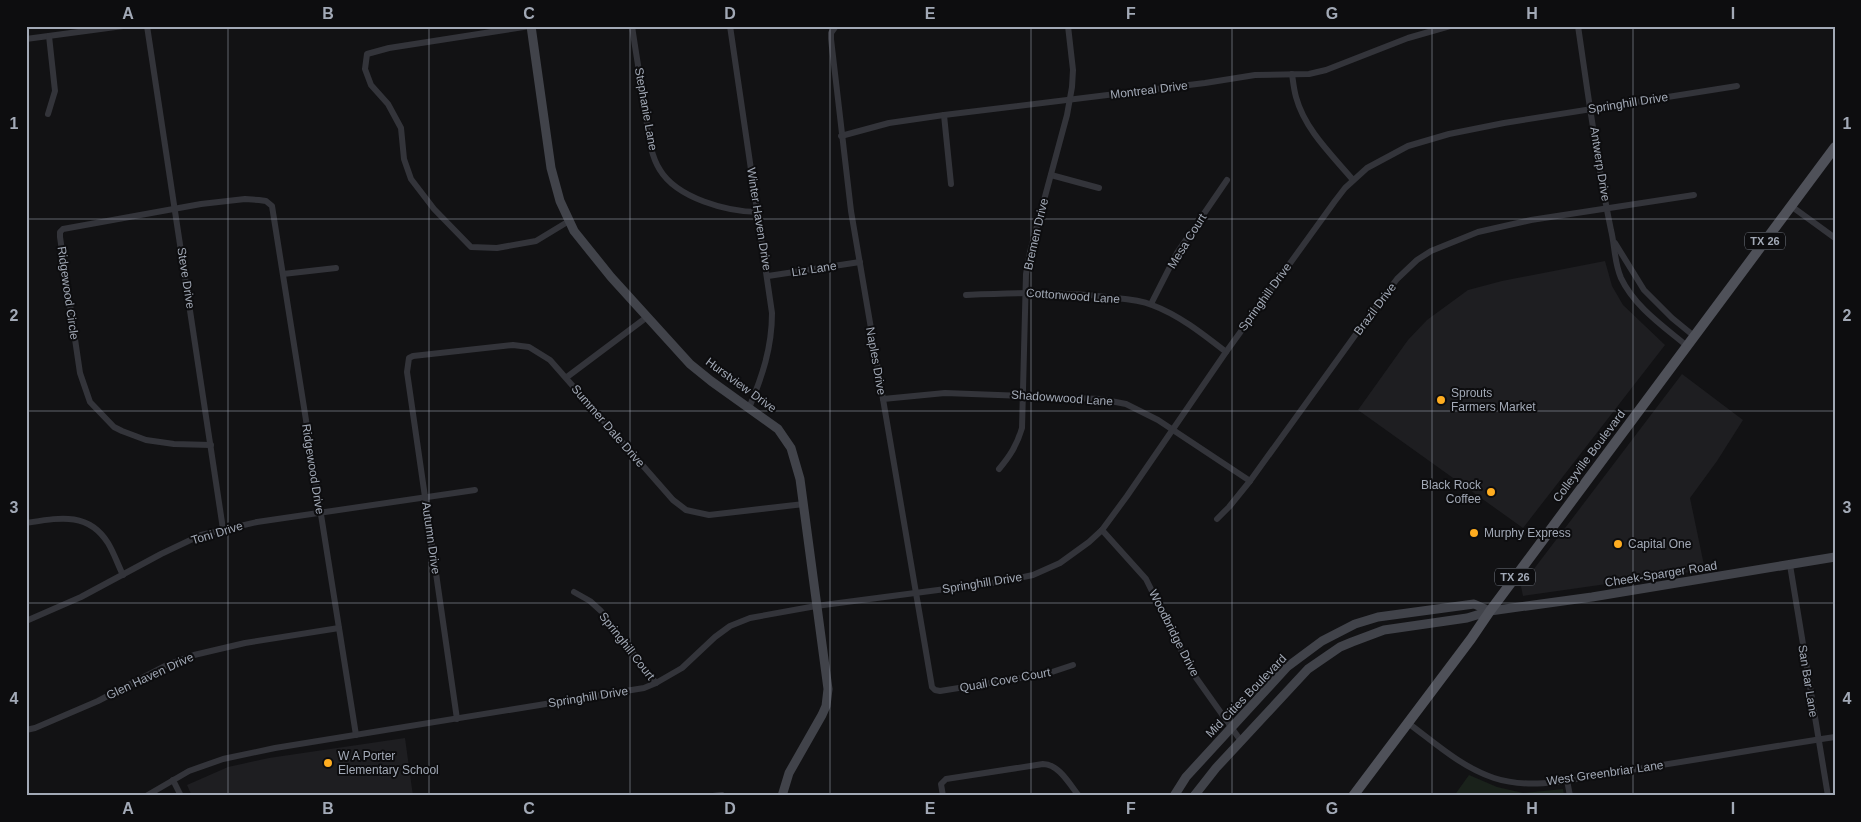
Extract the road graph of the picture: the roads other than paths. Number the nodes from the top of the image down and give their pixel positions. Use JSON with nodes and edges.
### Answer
{"nodes":[{"id":1,"x":123,"y":26,"type":"edge"},
{"id":2,"x":147,"y":26,"type":"edge"},
{"id":3,"x":531,"y":26,"type":"edge"},
{"id":4,"x":632,"y":26,"type":"edge"},
{"id":5,"x":730,"y":26,"type":"edge"},
{"id":6,"x":1068,"y":26,"type":"edge"},
{"id":7,"x":1450,"y":26,"type":"edge"},
{"id":8,"x":1578,"y":26,"type":"edge"},
{"id":9,"x":835,"y":28,"type":"edge"},
{"id":10,"x":49,"y":36,"type":"junction"},
{"id":11,"x":26,"y":39,"type":"edge"},
{"id":12,"x":1292,"y":74,"type":"junction"},
{"id":13,"x":1737,"y":86,"type":"dead end"},
{"id":14,"x":1070,"y":99,"type":"junction"},
{"id":15,"x":1591,"y":109,"type":"junction"},
{"id":16,"x":48,"y":114,"type":"dead end"},
{"id":17,"x":944,"y":115,"type":"junction"},
{"id":18,"x":841,"y":136,"type":"junction"},
{"id":19,"x":1835,"y":147,"type":"edge"},
{"id":20,"x":1051,"y":174,"type":"junction"},
{"id":21,"x":1227,"y":180,"type":"dead end"},
{"id":22,"x":1353,"y":180,"type":"junction"},
{"id":23,"x":950,"y":184,"type":"dead end"},
{"id":24,"x":1099,"y":188,"type":"dead end"},
{"id":25,"x":1694,"y":195,"type":"dead end"},
{"id":26,"x":270,"y":204,"type":"joint"},
{"id":27,"x":1791,"y":206,"type":"junction"},
{"id":28,"x":176,"y":208,"type":"junction"},
{"id":29,"x":1607,"y":208,"type":"junction"},
{"id":30,"x":759,"y":212,"type":"junction"},
{"id":31,"x":569,"y":221,"type":"junction"},
{"id":32,"x":1835,"y":238,"type":"edge"},
{"id":33,"x":1614,"y":242,"type":"junction"},
{"id":34,"x":860,"y":262,"type":"junction"},
{"id":35,"x":336,"y":268,"type":"dead end"},
{"id":36,"x":283,"y":274,"type":"junction"},
{"id":37,"x":768,"y":276,"type":"junction"},
{"id":38,"x":1025,"y":292,"type":"junction"},
{"id":39,"x":966,"y":295,"type":"dead end"},
{"id":40,"x":1151,"y":304,"type":"junction"},
{"id":41,"x":647,"y":317,"type":"junction"},
{"id":42,"x":1694,"y":336,"type":"junction"},
{"id":43,"x":1687,"y":346,"type":"junction"},
{"id":44,"x":1226,"y":352,"type":"junction"},
{"id":45,"x":409,"y":358,"type":"joint"},
{"id":46,"x":566,"y":377,"type":"junction"},
{"id":47,"x":1023,"y":395,"type":"junction"},
{"id":48,"x":883,"y":399,"type":"junction"},
{"id":49,"x":749,"y":408,"type":"junction"},
{"id":50,"x":1173,"y":429,"type":"junction"},
{"id":51,"x":211,"y":445,"type":"junction"},
{"id":52,"x":999,"y":469,"type":"dead end"},
{"id":53,"x":1250,"y":481,"type":"junction"},
{"id":54,"x":475,"y":490,"type":"dead end"},
{"id":55,"x":425,"y":497,"type":"junction"},
{"id":56,"x":804,"y":504,"type":"junction"},
{"id":57,"x":320,"y":513,"type":"junction"},
{"id":58,"x":1217,"y":519,"type":"dead end"},
{"id":59,"x":26,"y":523,"type":"edge"},
{"id":60,"x":223,"y":529,"type":"junction"},
{"id":61,"x":1102,"y":530,"type":"junction"},
{"id":62,"x":1835,"y":557,"type":"edge"},
{"id":63,"x":1790,"y":566,"type":"junction"},
{"id":64,"x":123,"y":575,"type":"junction"},
{"id":65,"x":574,"y":592,"type":"dead end"},
{"id":66,"x":915,"y":592,"type":"junction"},
{"id":67,"x":816,"y":606,"type":"junction"},
{"id":68,"x":1490,"y":611,"type":"junction"},
{"id":69,"x":26,"y":621,"type":"edge"},
{"id":70,"x":338,"y":628,"type":"junction"},
{"id":71,"x":1073,"y":665,"type":"dead end"},
{"id":72,"x":656,"y":683,"type":"junction"},
{"id":73,"x":935,"y":690,"type":"joint"},
{"id":74,"x":457,"y":719,"type":"junction"},
{"id":75,"x":1408,"y":723,"type":"junction"},
{"id":76,"x":1231,"y":729,"type":"junction"},
{"id":77,"x":26,"y":730,"type":"edge"},
{"id":78,"x":356,"y":735,"type":"junction"},
{"id":79,"x":1835,"y":737,"type":"edge"},
{"id":80,"x":1818,"y":739,"type":"junction"},
{"id":81,"x":1241,"y":741,"type":"junction"},
{"id":82,"x":173,"y":780,"type":"junction"},
{"id":83,"x":1567,"y":780,"type":"junction"},
{"id":84,"x":722,"y":795,"type":"edge"},
{"id":85,"x":146,"y":796,"type":"edge"},
{"id":86,"x":182,"y":796,"type":"edge"},
{"id":87,"x":712,"y":796,"type":"edge"},
{"id":88,"x":782,"y":796,"type":"edge"},
{"id":89,"x":942,"y":796,"type":"edge"},
{"id":90,"x":1079,"y":796,"type":"edge"},
{"id":91,"x":1174,"y":796,"type":"edge"},
{"id":92,"x":1194,"y":796,"type":"edge"},
{"id":93,"x":1353,"y":796,"type":"edge"},
{"id":94,"x":1570,"y":796,"type":"edge"},
{"id":95,"x":1828,"y":796,"type":"edge"}],
"edges":[{"from":1,"to":10,"type":"street"},
{"from":2,"to":28,"type":"street","name":"Steve Drive"},
{"from":3,"to":31,"type":"main road","name":"Hurstview Drive"},
{"from":3,"to":31,"type":"street"},
{"from":4,"to":30,"type":"street","name":"Stephanie Lane"},
{"from":5,"to":30,"type":"street","name":"Winter Haven Drive"},
{"from":6,"to":14,"type":"street","name":"Bremen Drive"},
{"from":7,"to":12,"type":"street","name":"Montreal Drive"},
{"from":8,"to":15,"type":"street","name":"Antwerp Drive"},
{"from":9,"to":18,"type":"street","name":"Naples Drive"},
{"from":10,"to":11,"type":"street"},
{"from":10,"to":16,"type":"street"},
{"from":12,"to":14,"type":"street","name":"Montreal Drive"},
{"from":12,"to":22,"type":"street"},
{"from":13,"to":15,"type":"street","name":"Springhill Drive"},
{"from":14,"to":17,"type":"street","name":"Montreal Drive"},
{"from":14,"to":20,"type":"street","name":"Bremen Drive"},
{"from":15,"to":22,"type":"street","name":"Springhill Drive"},
{"from":15,"to":29,"type":"street","name":"Antwerp Drive"},
{"from":17,"to":18,"type":"street","name":"Montreal Drive"},
{"from":17,"to":23,"type":"street"},
{"from":18,"to":34,"type":"street","name":"Naples Drive"},
{"from":19,"to":27,"type":"main road","name":"Colleyville Boulevard","number":"TX 26"},
{"from":20,"to":24,"type":"street"},
{"from":20,"to":38,"type":"street","name":"Bremen Drive"},
{"from":21,"to":40,"type":"street","name":"Mesa Court"},
{"from":22,"to":44,"type":"street","name":"Springhill Drive"},
{"from":25,"to":29,"type":"street","name":"Brazil Drive"},
{"from":26,"to":28,"type":"street","name":"Ridgewood Circle"},
{"from":26,"to":36,"type":"street","name":"Ridgewood Drive"},
{"from":27,"to":32,"type":"street"},
{"from":27,"to":42,"type":"main road","name":"Colleyville Boulevard","number":"TX 26"},
{"from":28,"to":51,"type":"street","name":"Steve Drive"},
{"from":28,"to":51,"type":"street","name":"Ridgewood Circle"},
{"from":29,"to":33,"type":"street","name":"Antwerp Drive"},
{"from":29,"to":53,"type":"street","name":"Brazil Drive"},
{"from":30,"to":37,"type":"street","name":"Winter Haven Drive"},
{"from":31,"to":41,"type":"main road","name":"Hurstview Drive"},
{"from":33,"to":42,"type":"street","name":"Antwerp Drive"},
{"from":33,"to":43,"type":"street","name":"Antwerp Drive"},
{"from":34,"to":37,"type":"street","name":"Liz Lane"},
{"from":34,"to":48,"type":"street","name":"Naples Drive"},
{"from":35,"to":36,"type":"street"},
{"from":36,"to":57,"type":"street","name":"Ridgewood Drive"},
{"from":37,"to":49,"type":"street","name":"Winter Haven Drive"},
{"from":38,"to":39,"type":"street","name":"Cottonwood Lane"},
{"from":38,"to":40,"type":"street","name":"Cottonwood Lane"},
{"from":38,"to":47,"type":"street","name":"Bremen Drive"},
{"from":40,"to":44,"type":"street","name":"Cottonwood Lane"},
{"from":41,"to":46,"type":"street"},
{"from":41,"to":49,"type":"main road","name":"Hurstview Drive"},
{"from":42,"to":43,"type":"main road","name":"Colleyville Boulevard","number":"TX 26"},
{"from":43,"to":68,"type":"main road","name":"Colleyville Boulevard","number":"TX 26"},
{"from":44,"to":50,"type":"street","name":"Springhill Drive"},
{"from":45,"to":46,"type":"street","name":"Summer Dale Drive"},
{"from":45,"to":55,"type":"street","name":"Autumn Drive"},
{"from":46,"to":56,"type":"street","name":"Summer Dale Drive"},
{"from":47,"to":48,"type":"street","name":"Shadowwood Lane"},
{"from":47,"to":50,"type":"street","name":"Shadowwood Lane"},
{"from":47,"to":52,"type":"street","name":"Bremen Drive"},
{"from":48,"to":66,"type":"street","name":"Naples Drive"},
{"from":49,"to":56,"type":"main road","name":"Hurstview Drive"},
{"from":50,"to":53,"type":"street","name":"Shadowwood Lane"},
{"from":50,"to":61,"type":"street","name":"Springhill Drive"},
{"from":51,"to":60,"type":"street","name":"Steve Drive"},
{"from":53,"to":58,"type":"street","name":"Brazil Drive"},
{"from":54,"to":55,"type":"street","name":"Toni Drive"},
{"from":55,"to":57,"type":"street","name":"Toni Drive"},
{"from":55,"to":74,"type":"street","name":"Autumn Drive"},
{"from":56,"to":67,"type":"main road","name":"Hurstview Drive"},
{"from":57,"to":60,"type":"street","name":"Toni Drive"},
{"from":57,"to":70,"type":"street","name":"Ridgewood Drive"},
{"from":59,"to":64,"type":"street"},
{"from":60,"to":64,"type":"street","name":"Toni Drive"},
{"from":61,"to":66,"type":"street","name":"Springhill Drive"},
{"from":61,"to":76,"type":"street","name":"Woodbridge Drive"},
{"from":62,"to":63,"type":"main road","name":"Cheek-Sparger Road"},
{"from":63,"to":68,"type":"main road","name":"Cheek-Sparger Road"},
{"from":63,"to":80,"type":"street","name":"San Bar Lane"},
{"from":64,"to":69,"type":"street","name":"Toni Drive"},
{"from":65,"to":72,"type":"street","name":"Springhill Court"},
{"from":66,"to":67,"type":"street","name":"Springhill Drive"},
{"from":66,"to":73,"type":"street","name":"Naples Drive"},
{"from":67,"to":72,"type":"street","name":"Springhill Drive"},
{"from":67,"to":88,"type":"main road","name":"Hurstview Drive"},
{"from":68,"to":75,"type":"main road","name":"Colleyville Boulevard","number":"TX 26"},
{"from":68,"to":76,"type":"main road","name":"Mid Cities Boulevard"},
{"from":68,"to":81,"type":"main road","name":"Mid Cities Boulevard"},
{"from":70,"to":77,"type":"street","name":"Glen Haven Drive"},
{"from":70,"to":78,"type":"street","name":"Ridgewood Drive"},
{"from":71,"to":73,"type":"street","name":"Quail Cove Court"},
{"from":72,"to":74,"type":"street","name":"Springhill Drive"},
{"from":74,"to":78,"type":"street","name":"Springhill Drive"},
{"from":75,"to":83,"type":"street","name":"West Greenbriar Lane"},
{"from":75,"to":93,"type":"main road","name":"Colleyville Boulevard","number":"TX 26"},
{"from":76,"to":81,"type":"street","name":"Woodbridge Drive"},
{"from":76,"to":91,"type":"main road","name":"Mid Cities Boulevard"},
{"from":78,"to":82,"type":"street","name":"Springhill Drive"},
{"from":79,"to":80,"type":"street","name":"West Greenbriar Lane"},
{"from":80,"to":83,"type":"street","name":"West Greenbriar Lane"},
{"from":80,"to":95,"type":"street","name":"San Bar Lane"},
{"from":81,"to":92,"type":"main road","name":"Mid Cities Boulevard"},
{"from":82,"to":85,"type":"street","name":"Springhill Drive"},
{"from":82,"to":86,"type":"street"},
{"from":83,"to":94,"type":"street"},
{"from":84,"to":87,"type":"street"},
{"from":89,"to":90,"type":"street"}]}
